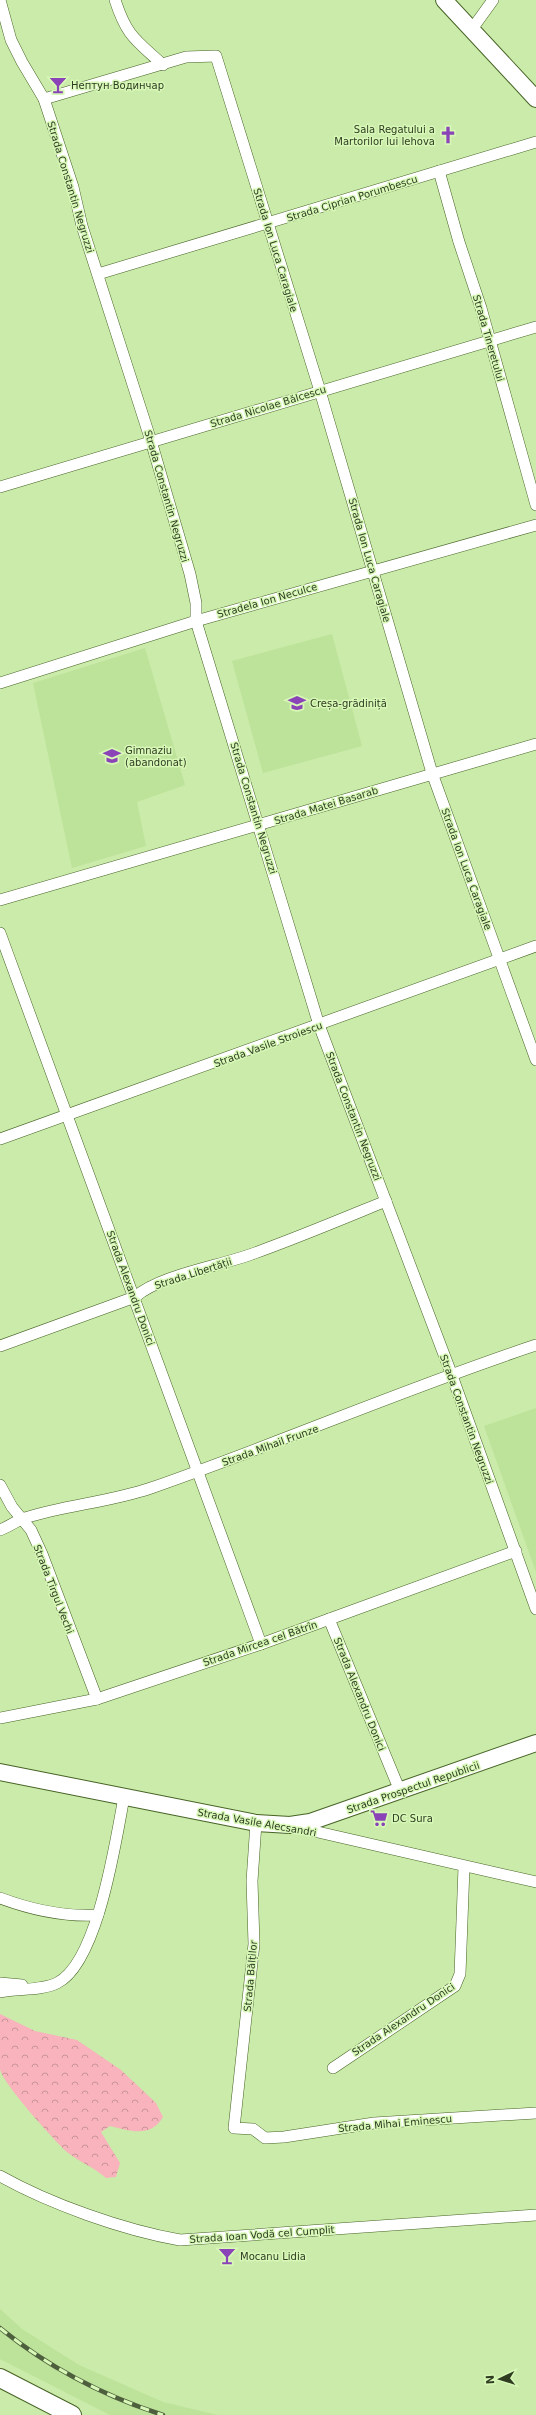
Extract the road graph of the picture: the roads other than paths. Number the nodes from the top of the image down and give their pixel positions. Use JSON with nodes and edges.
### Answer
{"nodes":[{"id":1,"x":0,"y":0,"type":"edge"},
{"id":2,"x":115,"y":0,"type":"edge"},
{"id":3,"x":444,"y":0,"type":"edge"},
{"id":4,"x":493,"y":0,"type":"edge"},
{"id":5,"x":472,"y":29,"type":"junction"},
{"id":6,"x":163,"y":65,"type":"junction"},
{"id":7,"x":44,"y":99,"type":"junction"},
{"id":8,"x":536,"y":99,"type":"edge"},
{"id":9,"x":536,"y":142,"type":"edge"},
{"id":10,"x":439,"y":171,"type":"junction"},
{"id":11,"x":268,"y":223,"type":"junction"},
{"id":12,"x":98,"y":274,"type":"junction"},
{"id":13,"x":536,"y":326,"type":"edge"},
{"id":14,"x":490,"y":341,"type":"junction"},
{"id":15,"x":320,"y":391,"type":"junction"},
{"id":16,"x":151,"y":441,"type":"junction"},
{"id":17,"x":0,"y":487,"type":"edge"},
{"id":18,"x":536,"y":505,"type":"edge"},
{"id":19,"x":536,"y":525,"type":"edge"},
{"id":20,"x":373,"y":570,"type":"junction"},
{"id":21,"x":196,"y":621,"type":"junction"},
{"id":22,"x":0,"y":683,"type":"edge"},
{"id":23,"x":536,"y":744,"type":"edge"},
{"id":24,"x":432,"y":772,"type":"junction"},
{"id":25,"x":260,"y":826,"type":"junction"},
{"id":26,"x":0,"y":900,"type":"edge"},
{"id":27,"x":0,"y":933,"type":"edge"},
{"id":28,"x":536,"y":946,"type":"edge"},
{"id":29,"x":499,"y":960,"type":"junction"},
{"id":30,"x":320,"y":1025,"type":"junction"},
{"id":31,"x":536,"y":1060,"type":"edge"},
{"id":32,"x":67,"y":1117,"type":"junction"},
{"id":33,"x":0,"y":1139,"type":"edge"},
{"id":34,"x":386,"y":1201,"type":"junction"},
{"id":35,"x":135,"y":1297,"type":"junction"},
{"id":36,"x":536,"y":1345,"type":"edge"},
{"id":37,"x":0,"y":1346,"type":"edge"},
{"id":38,"x":451,"y":1373,"type":"junction"},
{"id":39,"x":198,"y":1472,"type":"junction"},
{"id":40,"x":0,"y":1485,"type":"edge"},
{"id":41,"x":23,"y":1519,"type":"junction"},
{"id":42,"x":0,"y":1530,"type":"edge"},
{"id":43,"x":516,"y":1551,"type":"junction"},
{"id":44,"x":536,"y":1608,"type":"edge"},
{"id":45,"x":329,"y":1619,"type":"junction"},
{"id":46,"x":261,"y":1644,"type":"junction"},
{"id":47,"x":97,"y":1699,"type":"junction"},
{"id":48,"x":0,"y":1718,"type":"edge"},
{"id":49,"x":536,"y":1743,"type":"edge"},
{"id":50,"x":0,"y":1772,"type":"edge"},
{"id":51,"x":400,"y":1791,"type":"junction"},
{"id":52,"x":124,"y":1797,"type":"junction"},
{"id":53,"x":256,"y":1823,"type":"junction"},
{"id":54,"x":290,"y":1825,"type":"junction"},
{"id":55,"x":464,"y":1867,"type":"junction"},
{"id":56,"x":536,"y":1882,"type":"edge"},
{"id":57,"x":0,"y":1898,"type":"edge"},
{"id":58,"x":98,"y":1915,"type":"junction"},
{"id":59,"x":0,"y":1983,"type":"edge"},
{"id":60,"x":31,"y":1987,"type":"junction"},
{"id":61,"x":0,"y":1992,"type":"edge"},
{"id":62,"x":333,"y":2068,"type":"dead end"},
{"id":63,"x":536,"y":2113,"type":"edge"},
{"id":64,"x":234,"y":2128,"type":"joint"},
{"id":65,"x":0,"y":2176,"type":"edge"},
{"id":66,"x":536,"y":2215,"type":"edge"},
{"id":67,"x":0,"y":2378,"type":"edge"},
{"id":68,"x":72,"y":2415,"type":"edge"}],
"edges":[{"from":1,"to":7,"type":"street","name":"Strada Constantin Negruzzi"},
{"from":2,"to":6,"type":"street"},
{"from":3,"to":5,"type":"main road"},
{"from":4,"to":5,"type":"street"},
{"from":5,"to":8,"type":"main road"},
{"from":6,"to":7,"type":"street"},
{"from":6,"to":11,"type":"street","name":"Strada Ion Luca Caragiale"},
{"from":7,"to":12,"type":"street","name":"Strada Constantin Negruzzi"},
{"from":9,"to":10,"type":"street","name":"Strada Ciprian Porumbescu"},
{"from":10,"to":11,"type":"street","name":"Strada Ciprian Porumbescu"},
{"from":10,"to":14,"type":"street","name":"Strada Tineretului"},
{"from":11,"to":12,"type":"street","name":"Strada Ciprian Porumbescu"},
{"from":11,"to":15,"type":"street","name":"Strada Ion Luca Caragiale"},
{"from":12,"to":16,"type":"street","name":"Strada Constantin Negruzzi"},
{"from":13,"to":14,"type":"street","name":"Strada Nicolae Bălcescu"},
{"from":14,"to":15,"type":"street","name":"Strada Nicolae Bălcescu"},
{"from":14,"to":18,"type":"street","name":"Strada Tineretului"},
{"from":15,"to":16,"type":"street","name":"Strada Nicolae Bălcescu"},
{"from":15,"to":20,"type":"street","name":"Strada Ion Luca Caragiale"},
{"from":16,"to":17,"type":"street","name":"Strada Nicolae Bălcescu"},
{"from":16,"to":21,"type":"street","name":"Strada Constantin Negruzzi"},
{"from":19,"to":20,"type":"street","name":"Stradela Ion Neculce"},
{"from":20,"to":21,"type":"street","name":"Stradela Ion Neculce"},
{"from":20,"to":24,"type":"street","name":"Strada Ion Luca Caragiale"},
{"from":21,"to":22,"type":"street","name":"Stradela Ion Neculce"},
{"from":21,"to":25,"type":"street","name":"Strada Constantin Negruzzi"},
{"from":23,"to":24,"type":"street","name":"Strada Matei Basarab"},
{"from":24,"to":25,"type":"street","name":"Strada Matei Basarab"},
{"from":24,"to":29,"type":"street","name":"Strada Ion Luca Caragiale"},
{"from":25,"to":26,"type":"street","name":"Strada Matei Basarab"},
{"from":25,"to":30,"type":"street","name":"Strada Constantin Negruzzi"},
{"from":27,"to":32,"type":"street","name":"Strada Alexandru Donici"},
{"from":28,"to":29,"type":"street","name":"Strada Vasile Stroiescu"},
{"from":29,"to":30,"type":"street","name":"Strada Vasile Stroiescu"},
{"from":29,"to":31,"type":"street","name":"Strada Ion Luca Caragiale"},
{"from":30,"to":32,"type":"street","name":"Strada Vasile Stroiescu"},
{"from":30,"to":34,"type":"street","name":"Strada Constantin Negruzzi"},
{"from":32,"to":33,"type":"street","name":"Strada Vasile Stroiescu"},
{"from":32,"to":35,"type":"street","name":"Strada Alexandru Donici"},
{"from":34,"to":35,"type":"street","name":"Strada Libertății"},
{"from":34,"to":38,"type":"street","name":"Strada Constantin Negruzzi"},
{"from":35,"to":37,"type":"street","name":"Strada Libertății"},
{"from":35,"to":39,"type":"street","name":"Strada Alexandru Donici"},
{"from":36,"to":38,"type":"street","name":"Strada Mihail Frunze"},
{"from":38,"to":39,"type":"street","name":"Strada Mihail Frunze"},
{"from":38,"to":43,"type":"street","name":"Strada Constantin Negruzzi"},
{"from":39,"to":41,"type":"street","name":"Strada Mihail Frunze"},
{"from":39,"to":46,"type":"street","name":"Strada Alexandru Donici"},
{"from":40,"to":41,"type":"street","name":"Strada Tîrgul Vechi"},
{"from":41,"to":42,"type":"street","name":"Strada Mihail Frunze"},
{"from":41,"to":47,"type":"street","name":"Strada Tîrgul Vechi"},
{"from":43,"to":44,"type":"street","name":"Strada Constantin Negruzzi"},
{"from":43,"to":45,"type":"street","name":"Strada Mircea cel Bătrîn"},
{"from":45,"to":46,"type":"street","name":"Strada Mircea cel Bătrîn"},
{"from":45,"to":51,"type":"street","name":"Strada Alexandru Donici"},
{"from":46,"to":47,"type":"street","name":"Strada Mircea cel Bătrîn"},
{"from":47,"to":48,"type":"street","name":"Strada Mircea cel Bătrîn"},
{"from":49,"to":51,"type":"main road","name":"Strada Prospectul Republicii"},
{"from":50,"to":52,"type":"main road","name":"Strada Vasile Alecsandri"},
{"from":51,"to":54,"type":"main road","name":"Strada Prospectul Republicii"},
{"from":52,"to":53,"type":"main road","name":"Strada Vasile Alecsandri"},
{"from":52,"to":58,"type":"street"},
{"from":53,"to":54,"type":"main road","name":"Strada Vasile Alecsandri"},
{"from":53,"to":64,"type":"street","name":"Strada Bălților"},
{"from":54,"to":55,"type":"street","name":"Strada Vasile Alecsandri"},
{"from":55,"to":56,"type":"street","name":"Strada Vasile Alecsandri"},
{"from":55,"to":62,"type":"street","name":"Strada Alexandru Donici"},
{"from":57,"to":58,"type":"street"},
{"from":58,"to":60,"type":"street"},
{"from":59,"to":60,"type":"street"},
{"from":60,"to":61,"type":"street"},
{"from":63,"to":64,"type":"street","name":"Strada Mihai Eminescu"},
{"from":65,"to":66,"type":"street","name":"Strada Ioan Vodă cel Cumplit"},
{"from":67,"to":68,"type":"main road"}]}
